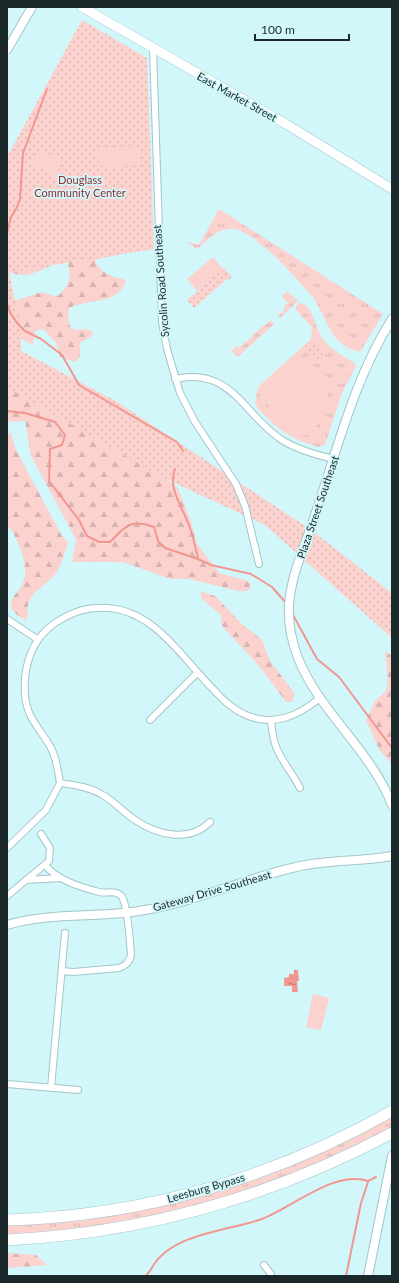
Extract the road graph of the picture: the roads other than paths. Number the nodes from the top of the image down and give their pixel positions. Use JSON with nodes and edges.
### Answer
{"nodes":[{"id":1,"x":32,"y":7,"type":"edge"},
{"id":2,"x":82,"y":7,"type":"edge"},
{"id":3,"x":153,"y":48,"type":"junction"},
{"id":4,"x":7,"y":50,"type":"edge"},
{"id":5,"x":392,"y":189,"type":"edge"},
{"id":6,"x":392,"y":319,"type":"edge"},
{"id":7,"x":176,"y":379,"type":"junction"},
{"id":8,"x":334,"y":458,"type":"junction"},
{"id":9,"x":260,"y":564,"type":"dead end"},
{"id":10,"x":7,"y":619,"type":"edge"},
{"id":11,"x":37,"y":639,"type":"junction"},
{"id":12,"x":197,"y":673,"type":"junction"},
{"id":13,"x":320,"y":698,"type":"junction"},
{"id":14,"x":150,"y":720,"type":"dead end"},
{"id":15,"x":271,"y":720,"type":"junction"},
{"id":16,"x":60,"y":783,"type":"junction"},
{"id":17,"x":300,"y":788,"type":"dead end"},
{"id":18,"x":392,"y":805,"type":"edge"},
{"id":19,"x":210,"y":822,"type":"dead end"},
{"id":20,"x":41,"y":834,"type":"dead end"},
{"id":21,"x":7,"y":848,"type":"edge"},
{"id":22,"x":392,"y":856,"type":"edge"},
{"id":23,"x":45,"y":865,"type":"junction"},
{"id":24,"x":61,"y":878,"type":"junction"},
{"id":25,"x":26,"y":880,"type":"junction"},
{"id":26,"x":7,"y":896,"type":"edge"},
{"id":27,"x":126,"y":913,"type":"junction"},
{"id":28,"x":7,"y":925,"type":"edge"},
{"id":29,"x":65,"y":933,"type":"dead end"},
{"id":30,"x":62,"y":971,"type":"junction"},
{"id":31,"x":7,"y":1084,"type":"edge"},
{"id":32,"x":51,"y":1088,"type":"junction"},
{"id":33,"x":78,"y":1090,"type":"dead end"},
{"id":34,"x":392,"y":1111,"type":"edge"},
{"id":35,"x":392,"y":1133,"type":"edge"},
{"id":36,"x":392,"y":1157,"type":"edge"},
{"id":37,"x":7,"y":1220,"type":"edge"},
{"id":38,"x":7,"y":1240,"type":"edge"},
{"id":39,"x":264,"y":1264,"type":"dead end"},
{"id":40,"x":271,"y":1275,"type":"edge"},
{"id":41,"x":368,"y":1276,"type":"edge"}],
"edges":[{"from":1,"to":4,"type":"main road"},
{"from":2,"to":3,"type":"main road","name":"East Market Street"},
{"from":3,"to":5,"type":"main road","name":"East Market Street"},
{"from":3,"to":7,"type":"street","name":"Sycolin Road Southeast"},
{"from":6,"to":8,"type":"main road","name":"Plaza Street Southeast"},
{"from":7,"to":8,"type":"street"},
{"from":7,"to":9,"type":"street","name":"Sycolin Road Southeast"},
{"from":8,"to":13,"type":"main road","name":"Plaza Street Southeast"},
{"from":10,"to":11,"type":"street"},
{"from":11,"to":12,"type":"street"},
{"from":11,"to":16,"type":"street"},
{"from":12,"to":14,"type":"street"},
{"from":12,"to":15,"type":"street"},
{"from":13,"to":15,"type":"street"},
{"from":13,"to":18,"type":"main road"},
{"from":15,"to":17,"type":"street"},
{"from":16,"to":19,"type":"street"},
{"from":16,"to":21,"type":"street"},
{"from":20,"to":23,"type":"street"},
{"from":22,"to":27,"type":"main road","name":"Gateway Drive Southeast"},
{"from":23,"to":24,"type":"street"},
{"from":23,"to":25,"type":"street"},
{"from":24,"to":25,"type":"street"},
{"from":24,"to":27,"type":"street"},
{"from":25,"to":26,"type":"street"},
{"from":27,"to":28,"type":"main road","name":"Gateway Drive Southeast"},
{"from":27,"to":30,"type":"street"},
{"from":29,"to":30,"type":"street"},
{"from":30,"to":32,"type":"street"},
{"from":31,"to":32,"type":"street"},
{"from":32,"to":33,"type":"street"},
{"from":34,"to":37,"type":"highway","name":"Leesburg Bypass"},
{"from":35,"to":38,"type":"highway","name":"Leesburg Bypass"},
{"from":36,"to":41,"type":"main road"},
{"from":39,"to":40,"type":"street"}]}
